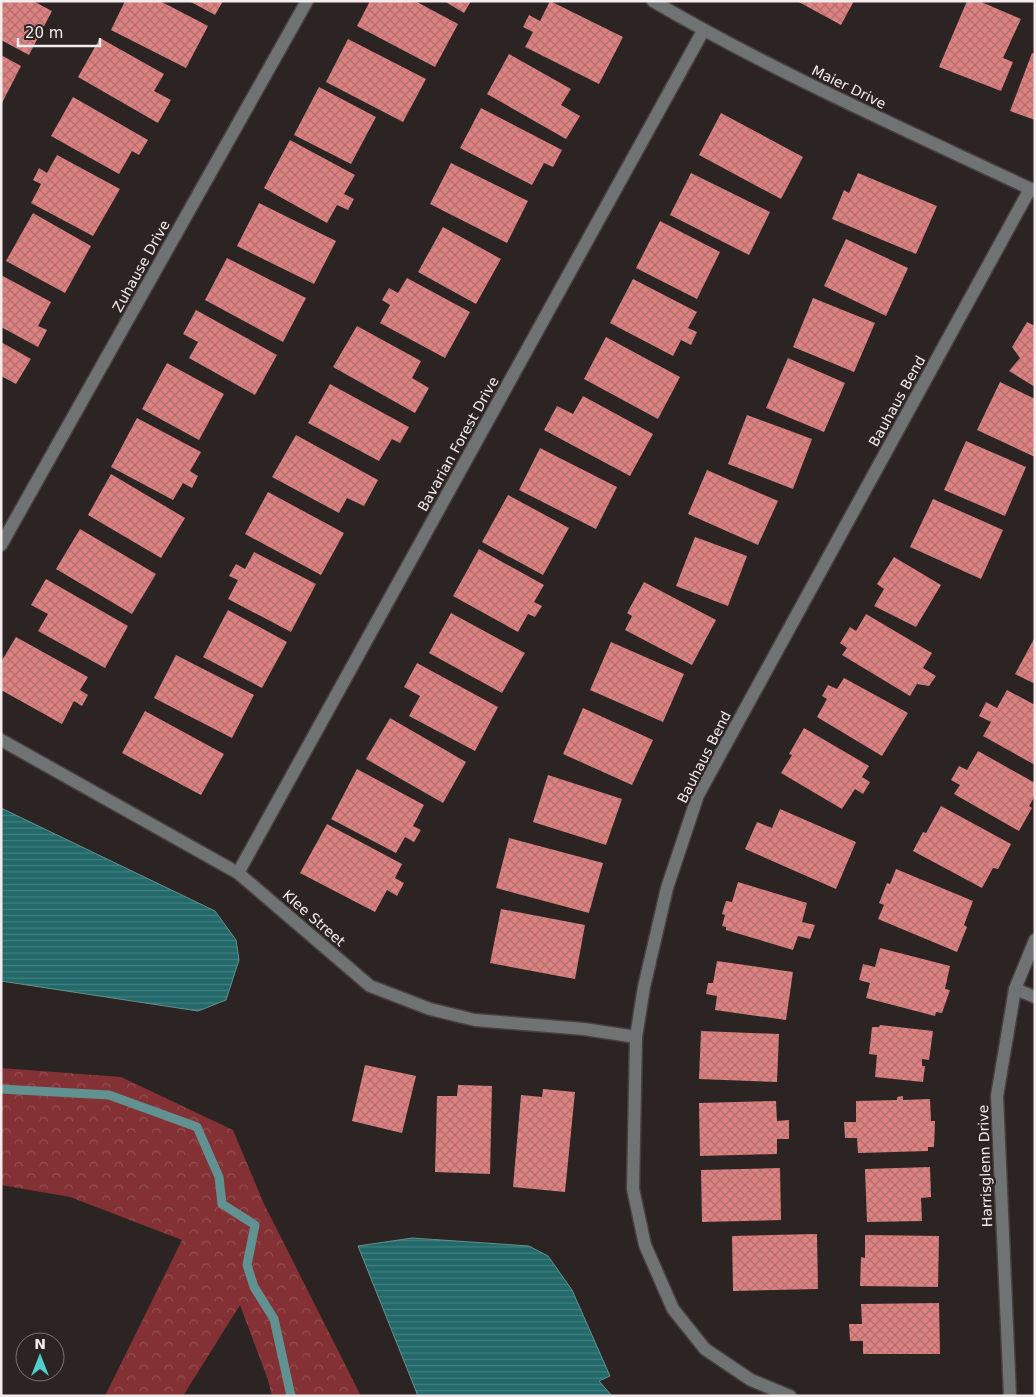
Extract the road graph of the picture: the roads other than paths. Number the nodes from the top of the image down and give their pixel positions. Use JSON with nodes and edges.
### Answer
{"nodes":[{"id":1,"x":307,"y":1,"type":"edge"},
{"id":2,"x":653,"y":1,"type":"edge"},
{"id":3,"x":704,"y":30,"type":"junction"},
{"id":4,"x":1032,"y":190,"type":"edge"},
{"id":5,"x":1,"y":545,"type":"edge"},
{"id":6,"x":1,"y":740,"type":"edge"},
{"id":7,"x":238,"y":873,"type":"junction"},
{"id":8,"x":1035,"y":940,"type":"edge"},
{"id":9,"x":1015,"y":989,"type":"junction"},
{"id":10,"x":1035,"y":997,"type":"edge"},
{"id":11,"x":636,"y":1037,"type":"junction"},
{"id":12,"x":790,"y":1396,"type":"edge"},
{"id":13,"x":1010,"y":1396,"type":"edge"}],
"edges":[{"from":1,"to":5,"type":"street","name":"Zuhause Drive"},
{"from":2,"to":3,"type":"street","name":"Maier Drive"},
{"from":3,"to":4,"type":"street","name":"Maier Drive"},
{"from":3,"to":7,"type":"street","name":"Bavarian Forest Drive"},
{"from":4,"to":11,"type":"street","name":"Bauhaus Bend"},
{"from":6,"to":7,"type":"street","name":"Klee Street"},
{"from":7,"to":11,"type":"street","name":"Klee Street"},
{"from":8,"to":9,"type":"street","name":"Harrisglenn Drive"},
{"from":9,"to":10,"type":"street"},
{"from":9,"to":13,"type":"street","name":"Harrisglenn Drive"},
{"from":11,"to":12,"type":"street","name":"Bauhaus Bend"}]}
